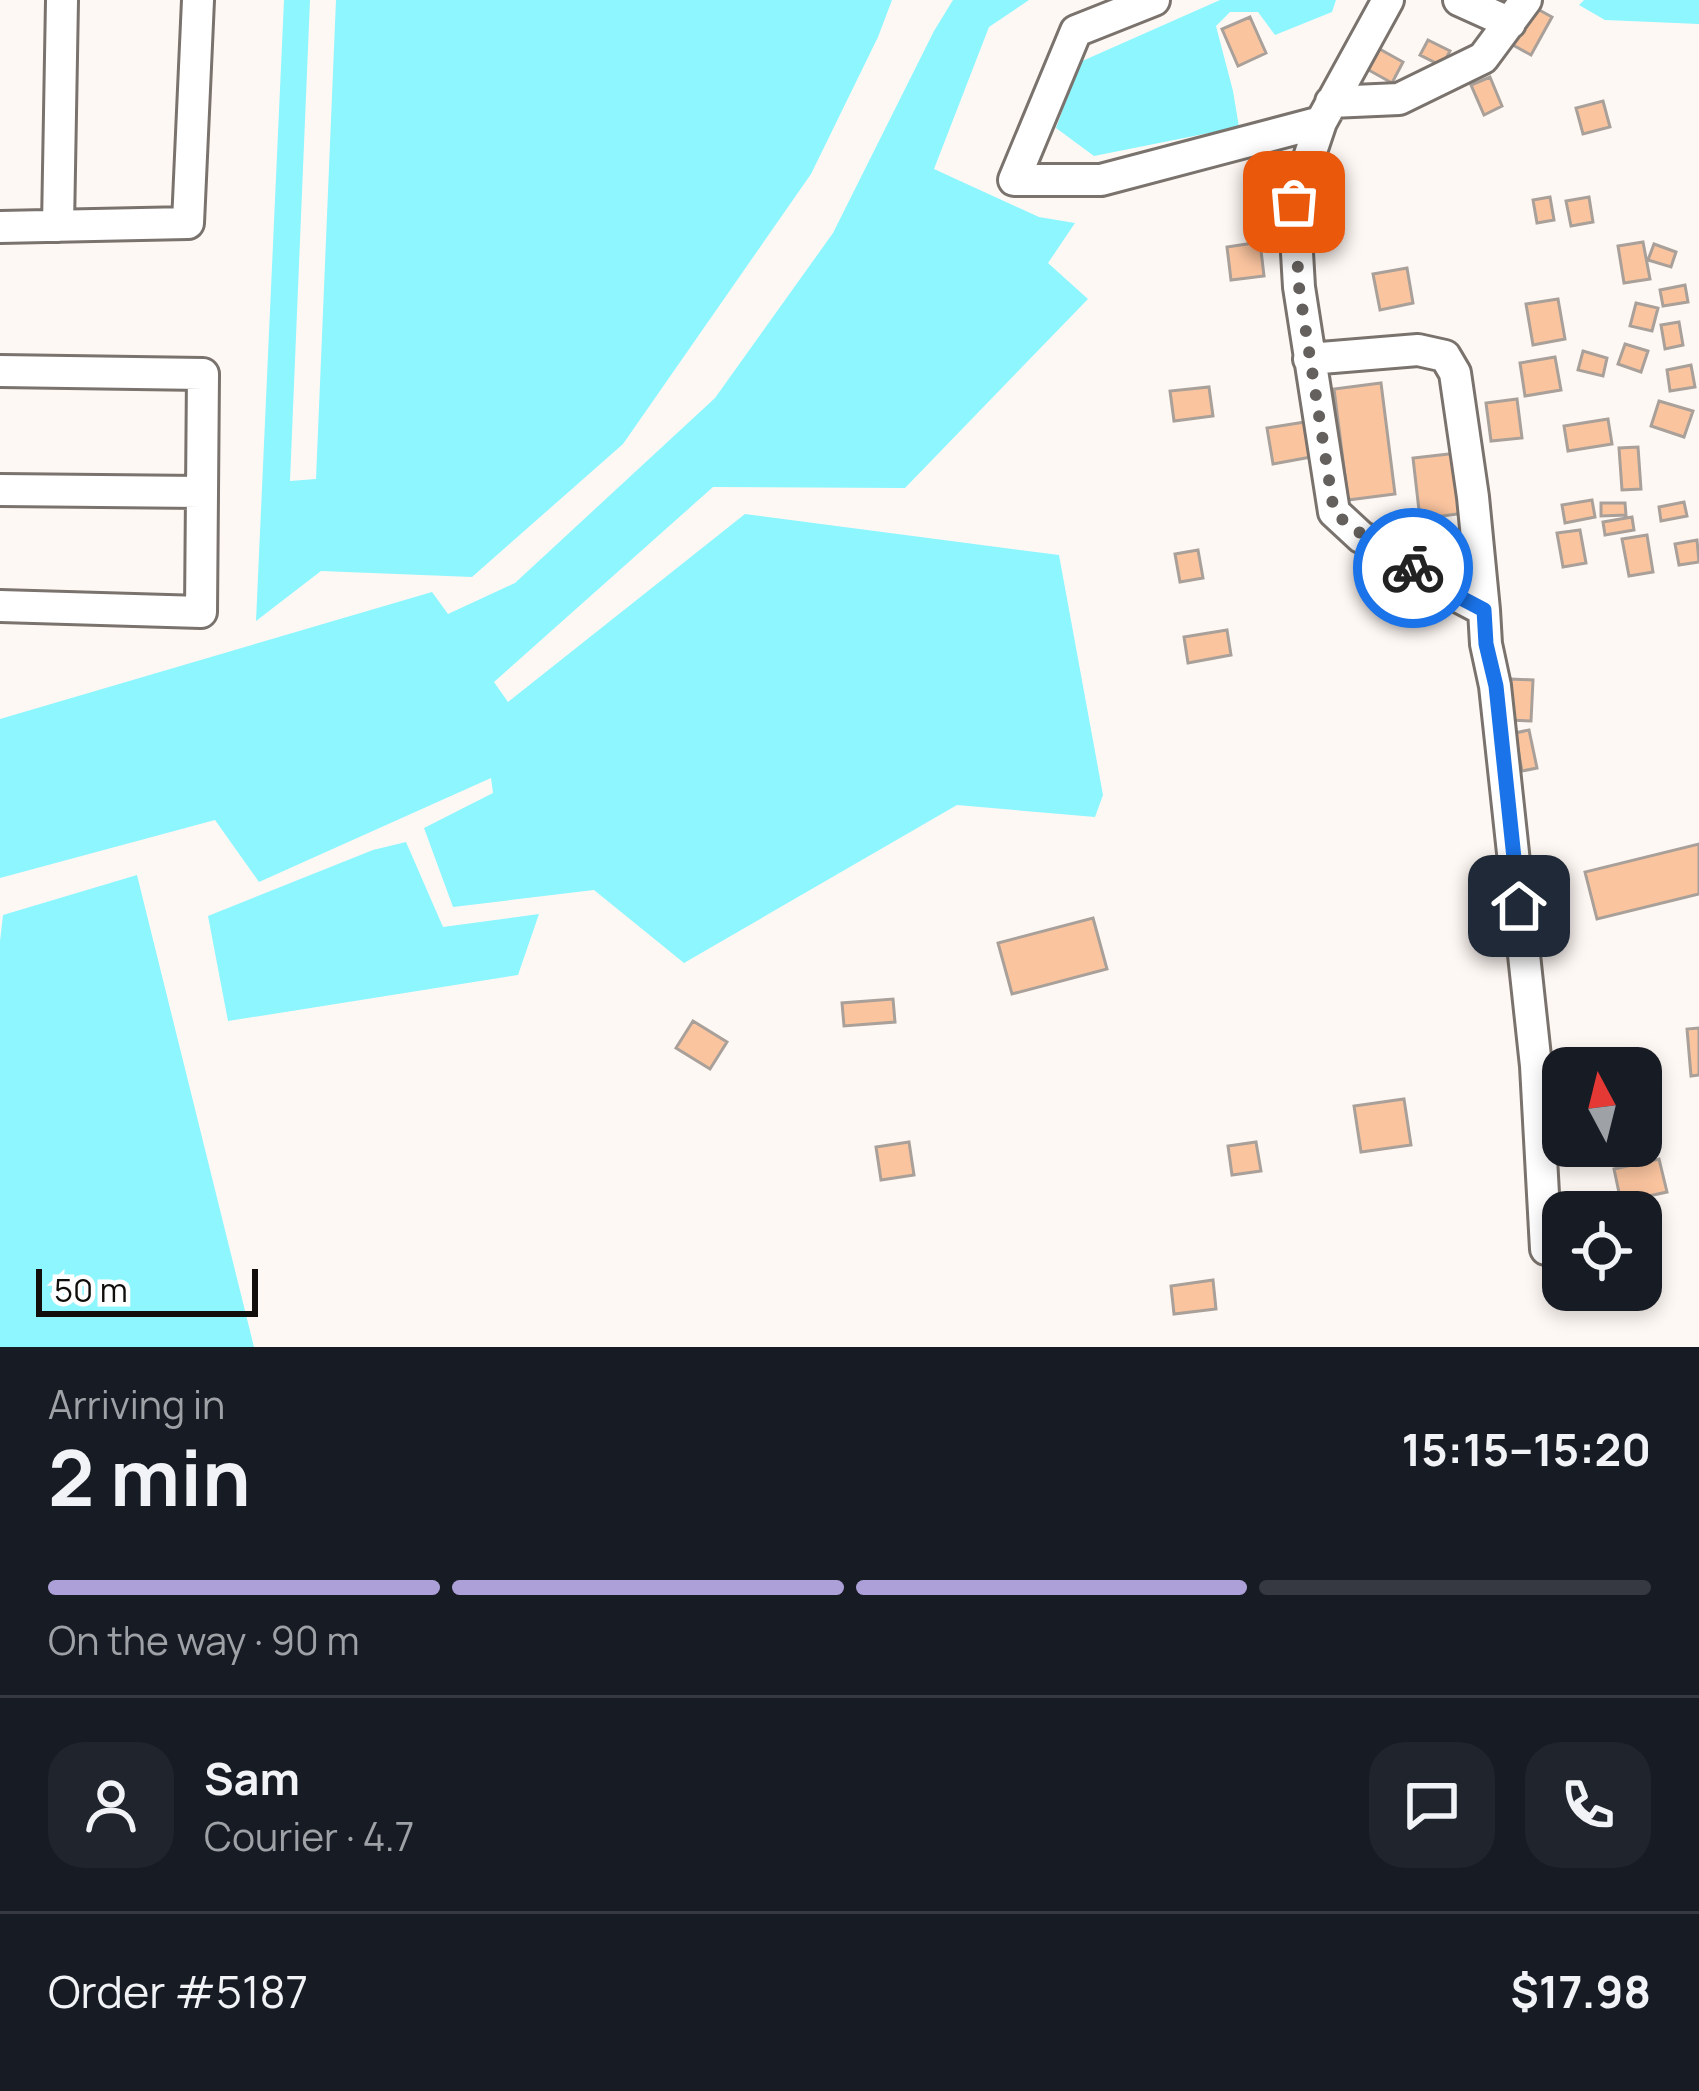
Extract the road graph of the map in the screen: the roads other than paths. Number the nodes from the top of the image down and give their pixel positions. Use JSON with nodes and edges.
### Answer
{"nodes":[{"id":1,"x":62,"y":0,"type":"edge"},
{"id":2,"x":198,"y":0,"type":"edge"},
{"id":3,"x":1154,"y":0,"type":"edge"},
{"id":4,"x":1388,"y":0,"type":"edge"},
{"id":5,"x":1460,"y":0,"type":"edge"},
{"id":6,"x":1518,"y":12,"type":"edge"},
{"id":7,"x":1326,"y":112,"type":"junction"},
{"id":8,"x":58,"y":226,"type":"junction"},
{"id":9,"x":0,"y":227,"type":"edge"},
{"id":10,"x":1310,"y":359,"type":"junction"},
{"id":11,"x":0,"y":371,"type":"edge"},
{"id":12,"x":0,"y":490,"type":"edge"},
{"id":13,"x":201,"y":492,"type":"junction"},
{"id":14,"x":0,"y":605,"type":"edge"},
{"id":15,"x":1484,"y":610,"type":"junction"},
{"id":16,"x":1543,"y":1191,"type":"edge"}],
"edges":[{"from":1,"to":8,"type":"street"},
{"from":2,"to":8,"type":"street"},
{"from":3,"to":7,"type":"street"},
{"from":4,"to":7,"type":"street"},
{"from":5,"to":6,"type":"street"},
{"from":6,"to":7,"type":"street"},
{"from":7,"to":10,"type":"street"},
{"from":8,"to":9,"type":"street"},
{"from":10,"to":15,"type":"street"},
{"from":10,"to":15,"type":"street"},
{"from":11,"to":13,"type":"street"},
{"from":12,"to":13,"type":"street"},
{"from":13,"to":14,"type":"street"},
{"from":15,"to":16,"type":"street"}]}
